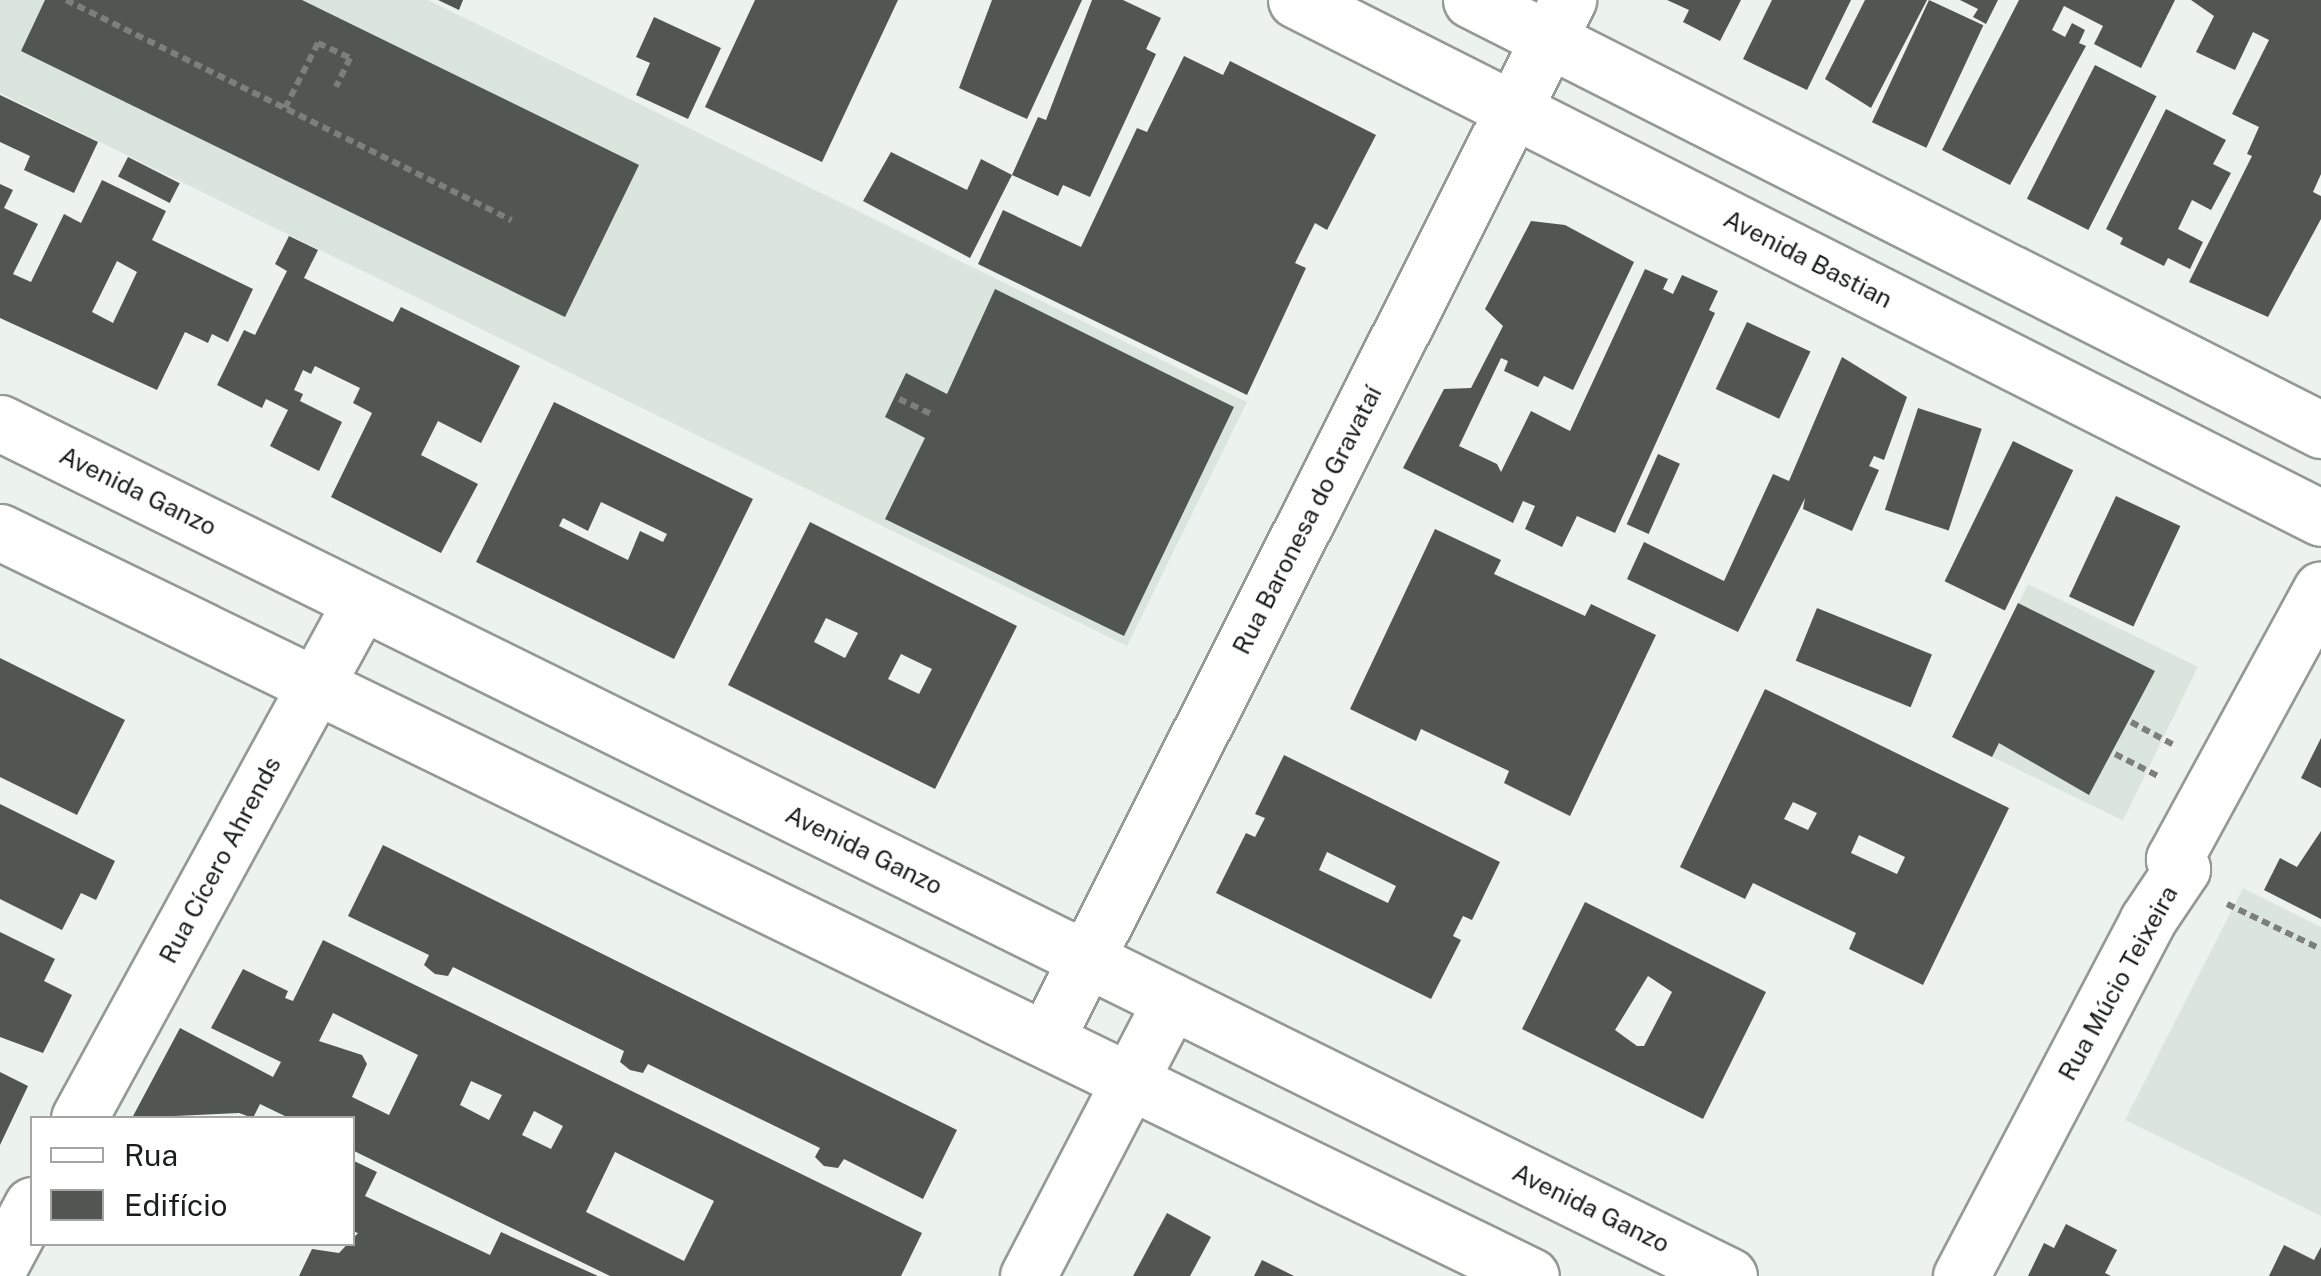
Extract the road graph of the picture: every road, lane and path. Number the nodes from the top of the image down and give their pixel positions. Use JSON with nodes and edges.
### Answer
{"nodes":[{"id":1,"x":66,"y":0,"type":"edge"},
{"id":2,"x":1296,"y":0,"type":"edge"},
{"id":3,"x":1471,"y":0,"type":"edge"},
{"id":4,"x":1558,"y":20,"type":"edge"},
{"id":5,"x":336,"y":87,"type":"dead end"},
{"id":6,"x":285,"y":108,"type":"junction"},
{"id":7,"x":1513,"y":110,"type":"junction"},
{"id":8,"x":512,"y":220,"type":"dead end"},
{"id":9,"x":899,"y":399,"type":"dead end"},
{"id":10,"x":933,"y":415,"type":"dead end"},
{"id":11,"x":0,"y":423,"type":"edge"},
{"id":12,"x":2321,"y":430,"type":"edge"},
{"id":13,"x":2321,"y":518,"type":"edge"},
{"id":14,"x":0,"y":532,"type":"edge"},
{"id":15,"x":2321,"y":589,"type":"edge"},
{"id":16,"x":361,"y":602,"type":"junction"},
{"id":17,"x":315,"y":684,"type":"junction"},
{"id":18,"x":2130,"y":722,"type":"dead end"},
{"id":19,"x":2146,"y":731,"type":"dead end"},
{"id":20,"x":2115,"y":754,"type":"dead end"},
{"id":21,"x":2130,"y":762,"type":"dead end"},
{"id":22,"x":2175,"y":879,"type":"junction"},
{"id":23,"x":2321,"y":949,"type":"edge"},
{"id":24,"x":1086,"y":959,"type":"junction"},
{"id":25,"x":1171,"y":1001,"type":"junction"},
{"id":26,"x":1046,"y":1039,"type":"junction"},
{"id":27,"x":1130,"y":1081,"type":"junction"},
{"id":28,"x":81,"y":1116,"type":"edge"},
{"id":29,"x":30,"y":1209,"type":"edge"},
{"id":30,"x":0,"y":1265,"type":"edge"},
{"id":31,"x":1028,"y":1276,"type":"edge"},
{"id":32,"x":1531,"y":1276,"type":"edge"},
{"id":33,"x":1729,"y":1276,"type":"edge"},
{"id":34,"x":1961,"y":1276,"type":"edge"}],
"edges":[{"from":1,"to":6,"type":"path"},
{"from":2,"to":7,"type":"street","name":"Avenida Bastian"},
{"from":3,"to":4,"type":"street"},
{"from":4,"to":7,"type":"street","name":"Rua Baronesa do Gravataí"},
{"from":4,"to":12,"type":"street"},
{"from":5,"to":6,"type":"path"},
{"from":6,"to":8,"type":"path"},
{"from":7,"to":13,"type":"street","name":"Avenida Bastian"},
{"from":7,"to":24,"type":"street","name":"Rua Baronesa do Gravataí"},
{"from":9,"to":10,"type":"path"},
{"from":11,"to":16,"type":"street","name":"Avenida Ganzo"},
{"from":14,"to":17,"type":"street"},
{"from":15,"to":22,"type":"street","name":"Rua Múcio Teixeira"},
{"from":16,"to":17,"type":"street","name":"Rua Cícero Ahrends"},
{"from":16,"to":24,"type":"street","name":"Avenida Ganzo"},
{"from":17,"to":26,"type":"street"},
{"from":17,"to":28,"type":"street","name":"Rua Cícero Ahrends"},
{"from":18,"to":19,"type":"path"},
{"from":20,"to":21,"type":"path"},
{"from":22,"to":23,"type":"path"},
{"from":22,"to":34,"type":"street","name":"Rua Múcio Teixeira"},
{"from":24,"to":25,"type":"street","name":"Avenida Ganzo"},
{"from":24,"to":26,"type":"street","name":"Rua Baronesa do Gravataí"},
{"from":25,"to":27,"type":"street"},
{"from":25,"to":33,"type":"street","name":"Avenida Ganzo"},
{"from":26,"to":27,"type":"street"},
{"from":27,"to":31,"type":"street"},
{"from":27,"to":32,"type":"street"},
{"from":29,"to":30,"type":"street"}]}
